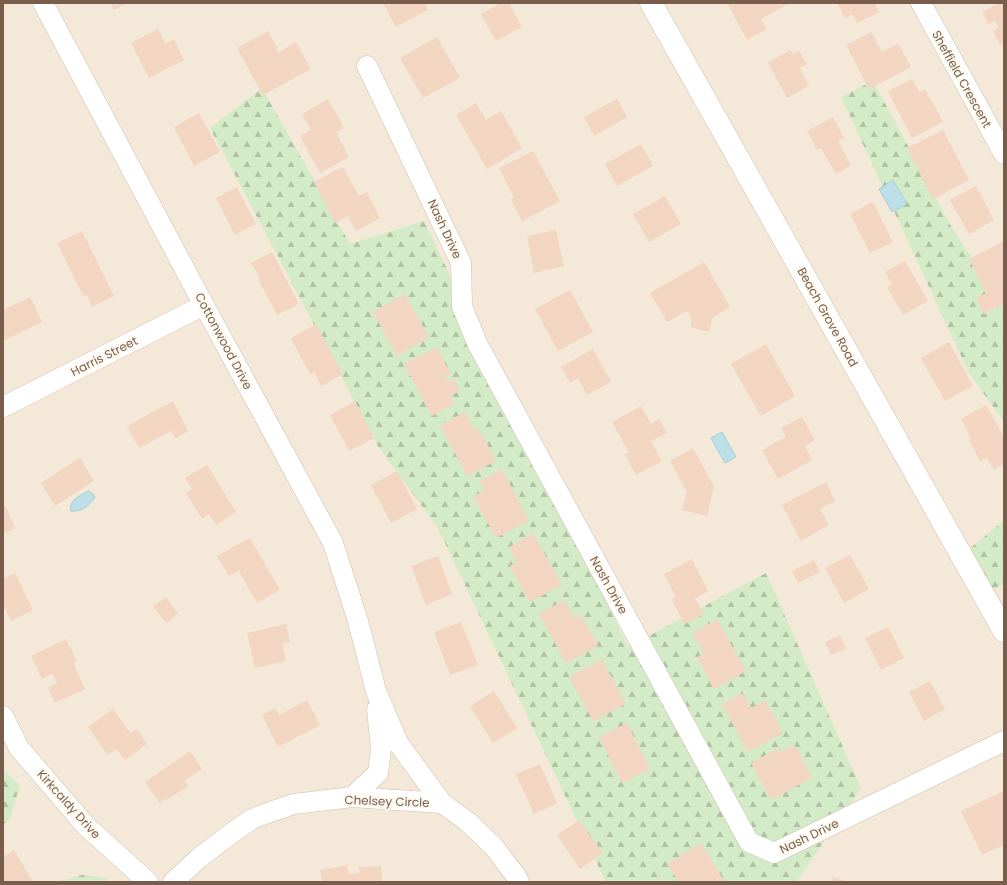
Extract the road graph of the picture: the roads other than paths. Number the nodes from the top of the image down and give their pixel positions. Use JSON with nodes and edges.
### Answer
{"nodes":[{"id":1,"x":43,"y":3,"type":"edge"},
{"id":2,"x":651,"y":3,"type":"edge"},
{"id":3,"x":921,"y":3,"type":"edge"},
{"id":4,"x":367,"y":66,"type":"dead end"},
{"id":5,"x":1004,"y":154,"type":"edge"},
{"id":6,"x":204,"y":304,"type":"junction"},
{"id":7,"x":3,"y":407,"type":"edge"},
{"id":8,"x":1004,"y":631,"type":"edge"},
{"id":9,"x":376,"y":691,"type":"junction"},
{"id":10,"x":3,"y":716,"type":"edge"},
{"id":11,"x":1004,"y":741,"type":"edge"},
{"id":12,"x":352,"y":797,"type":"junction"},
{"id":13,"x":442,"y":804,"type":"junction"},
{"id":14,"x":148,"y":882,"type":"edge"},
{"id":15,"x":173,"y":882,"type":"edge"},
{"id":16,"x":519,"y":882,"type":"edge"}],
"edges":[{"from":1,"to":6,"type":"street","name":"Cottonwood Drive"},
{"from":2,"to":8,"type":"street","name":"Beach Grove Road"},
{"from":3,"to":5,"type":"street","name":"Sheffield Crescent"},
{"from":4,"to":11,"type":"street","name":"Nash Drive"},
{"from":6,"to":7,"type":"street","name":"Harris Street"},
{"from":6,"to":9,"type":"street","name":"Cottonwood Drive"},
{"from":9,"to":12,"type":"street","name":"Cottonwood Drive"},
{"from":9,"to":13,"type":"street","name":"Cottonwood Drive"},
{"from":10,"to":14,"type":"street","name":"Kirkcaldy Drive"},
{"from":12,"to":13,"type":"street","name":"Chelsey Circle"},
{"from":12,"to":15,"type":"street","name":"Chelsey Circle"},
{"from":13,"to":16,"type":"street","name":"Chelsey Circle"}]}
